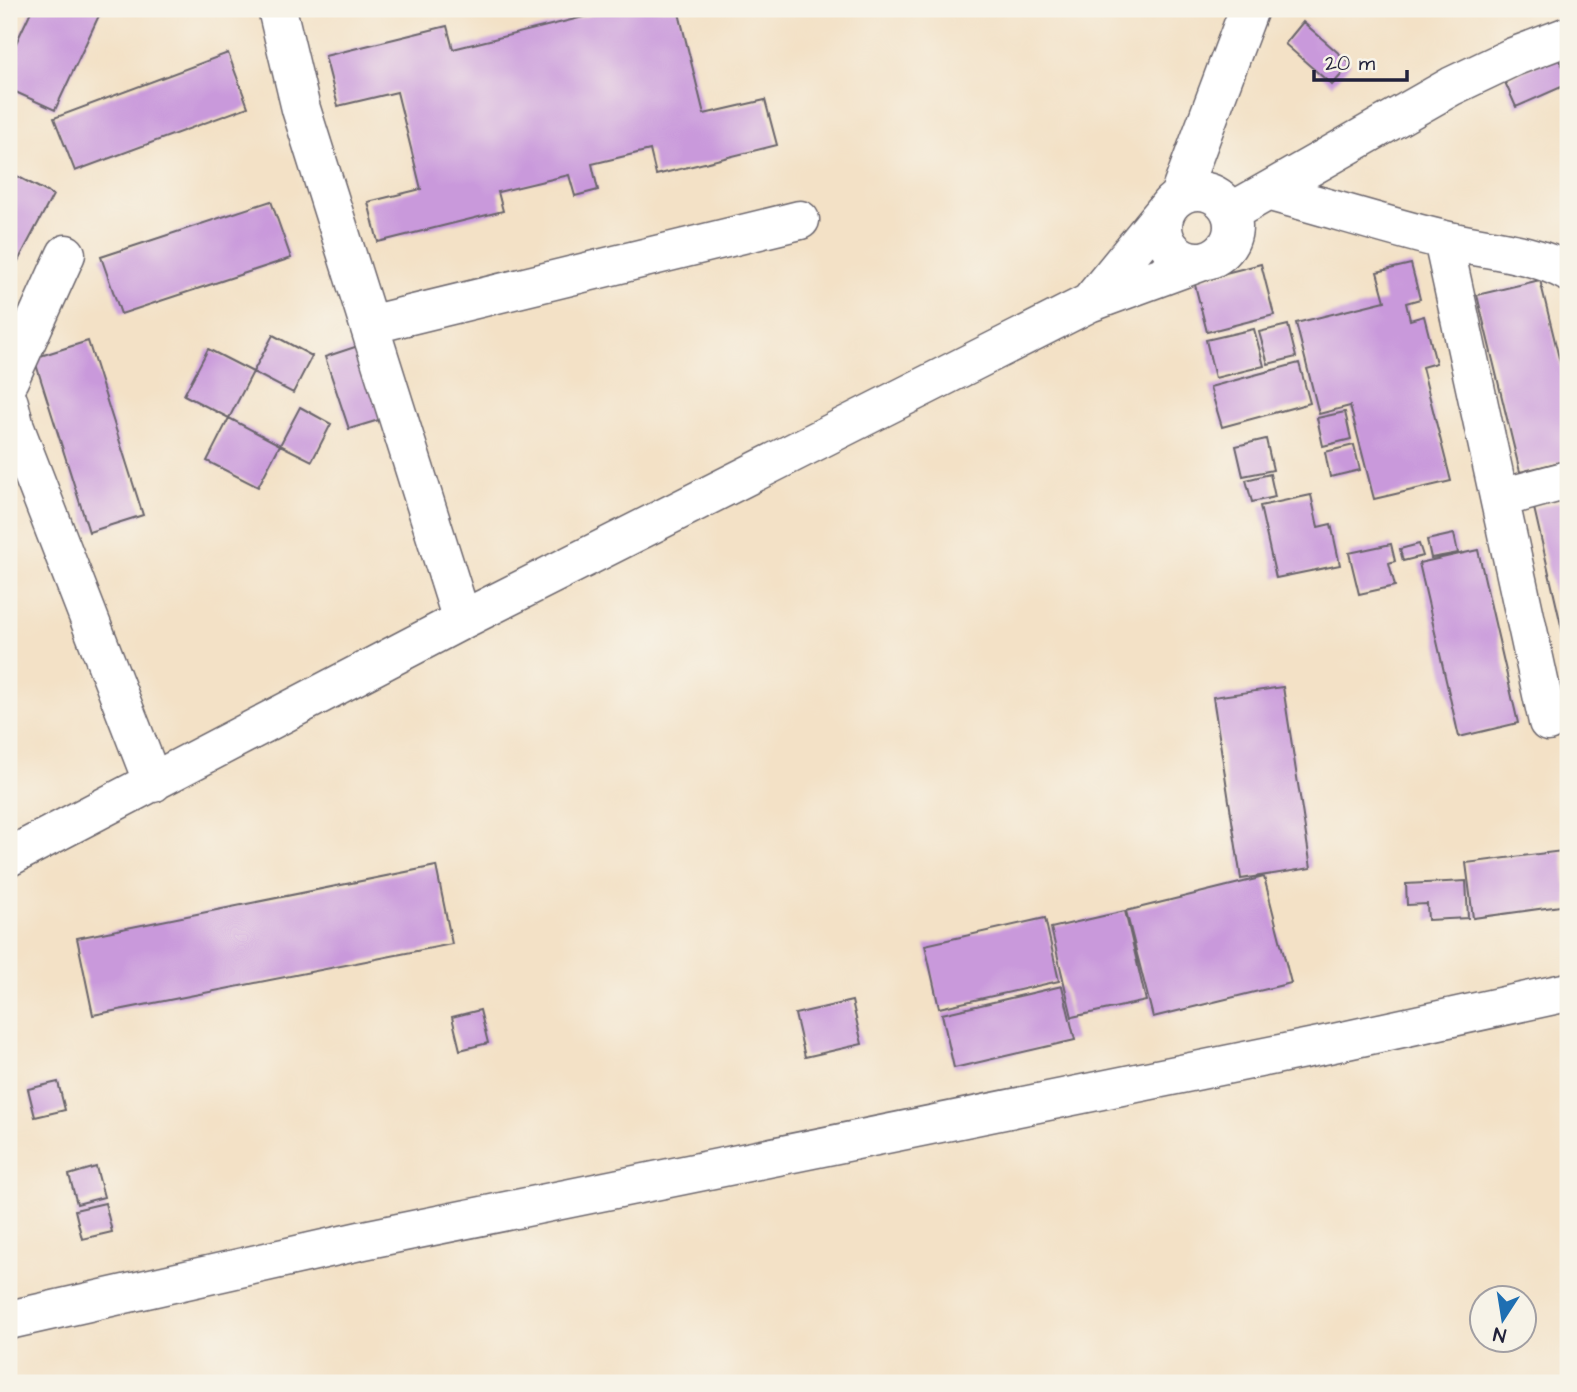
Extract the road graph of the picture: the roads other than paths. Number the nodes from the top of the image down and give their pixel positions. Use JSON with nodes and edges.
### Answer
{"nodes":[{"id":1,"x":278,"y":9,"type":"edge"},
{"id":2,"x":284,"y":9,"type":"edge"},
{"id":3,"x":1249,"y":9,"type":"edge"},
{"id":4,"x":1568,"y":36,"type":"edge"},
{"id":5,"x":1228,"y":60,"type":"junction"},
{"id":6,"x":1270,"y":192,"type":"junction"},
{"id":7,"x":1175,"y":199,"type":"junction"},
{"id":8,"x":1225,"y":204,"type":"junction"},
{"id":9,"x":800,"y":220,"type":"dead end"},
{"id":10,"x":1443,"y":240,"type":"junction"},
{"id":11,"x":65,"y":254,"type":"dead end"},
{"id":12,"x":1206,"y":260,"type":"junction"},
{"id":13,"x":1568,"y":272,"type":"edge"},
{"id":14,"x":1089,"y":303,"type":"junction"},
{"id":15,"x":369,"y":325,"type":"junction"},
{"id":16,"x":9,"y":380,"type":"edge"},
{"id":17,"x":9,"y":403,"type":"edge"},
{"id":18,"x":1568,"y":480,"type":"edge"},
{"id":19,"x":1501,"y":498,"type":"junction"},
{"id":20,"x":462,"y":620,"type":"junction"},
{"id":21,"x":1548,"y":722,"type":"dead end"},
{"id":22,"x":153,"y":783,"type":"junction"},
{"id":23,"x":9,"y":856,"type":"edge"},
{"id":24,"x":1568,"y":992,"type":"edge"},
{"id":25,"x":9,"y":1320,"type":"edge"}],
"edges":[{"from":1,"to":2,"type":"street"},
{"from":1,"to":15,"type":"street"},
{"from":3,"to":5,"type":"street"},
{"from":4,"to":6,"type":"street"},
{"from":5,"to":7,"type":"street"},
{"from":5,"to":8,"type":"street"},
{"from":6,"to":8,"type":"street"},
{"from":6,"to":10,"type":"street"},
{"from":7,"to":8,"type":"street"},
{"from":7,"to":12,"type":"street"},
{"from":7,"to":14,"type":"street"},
{"from":8,"to":12,"type":"street"},
{"from":9,"to":15,"type":"street"},
{"from":10,"to":13,"type":"street"},
{"from":10,"to":19,"type":"street"},
{"from":11,"to":16,"type":"street"},
{"from":12,"to":14,"type":"street"},
{"from":14,"to":20,"type":"street"},
{"from":15,"to":20,"type":"street"},
{"from":17,"to":22,"type":"street"},
{"from":18,"to":19,"type":"street"},
{"from":19,"to":21,"type":"street"},
{"from":20,"to":22,"type":"street"},
{"from":22,"to":23,"type":"street"},
{"from":24,"to":25,"type":"street"}]}
